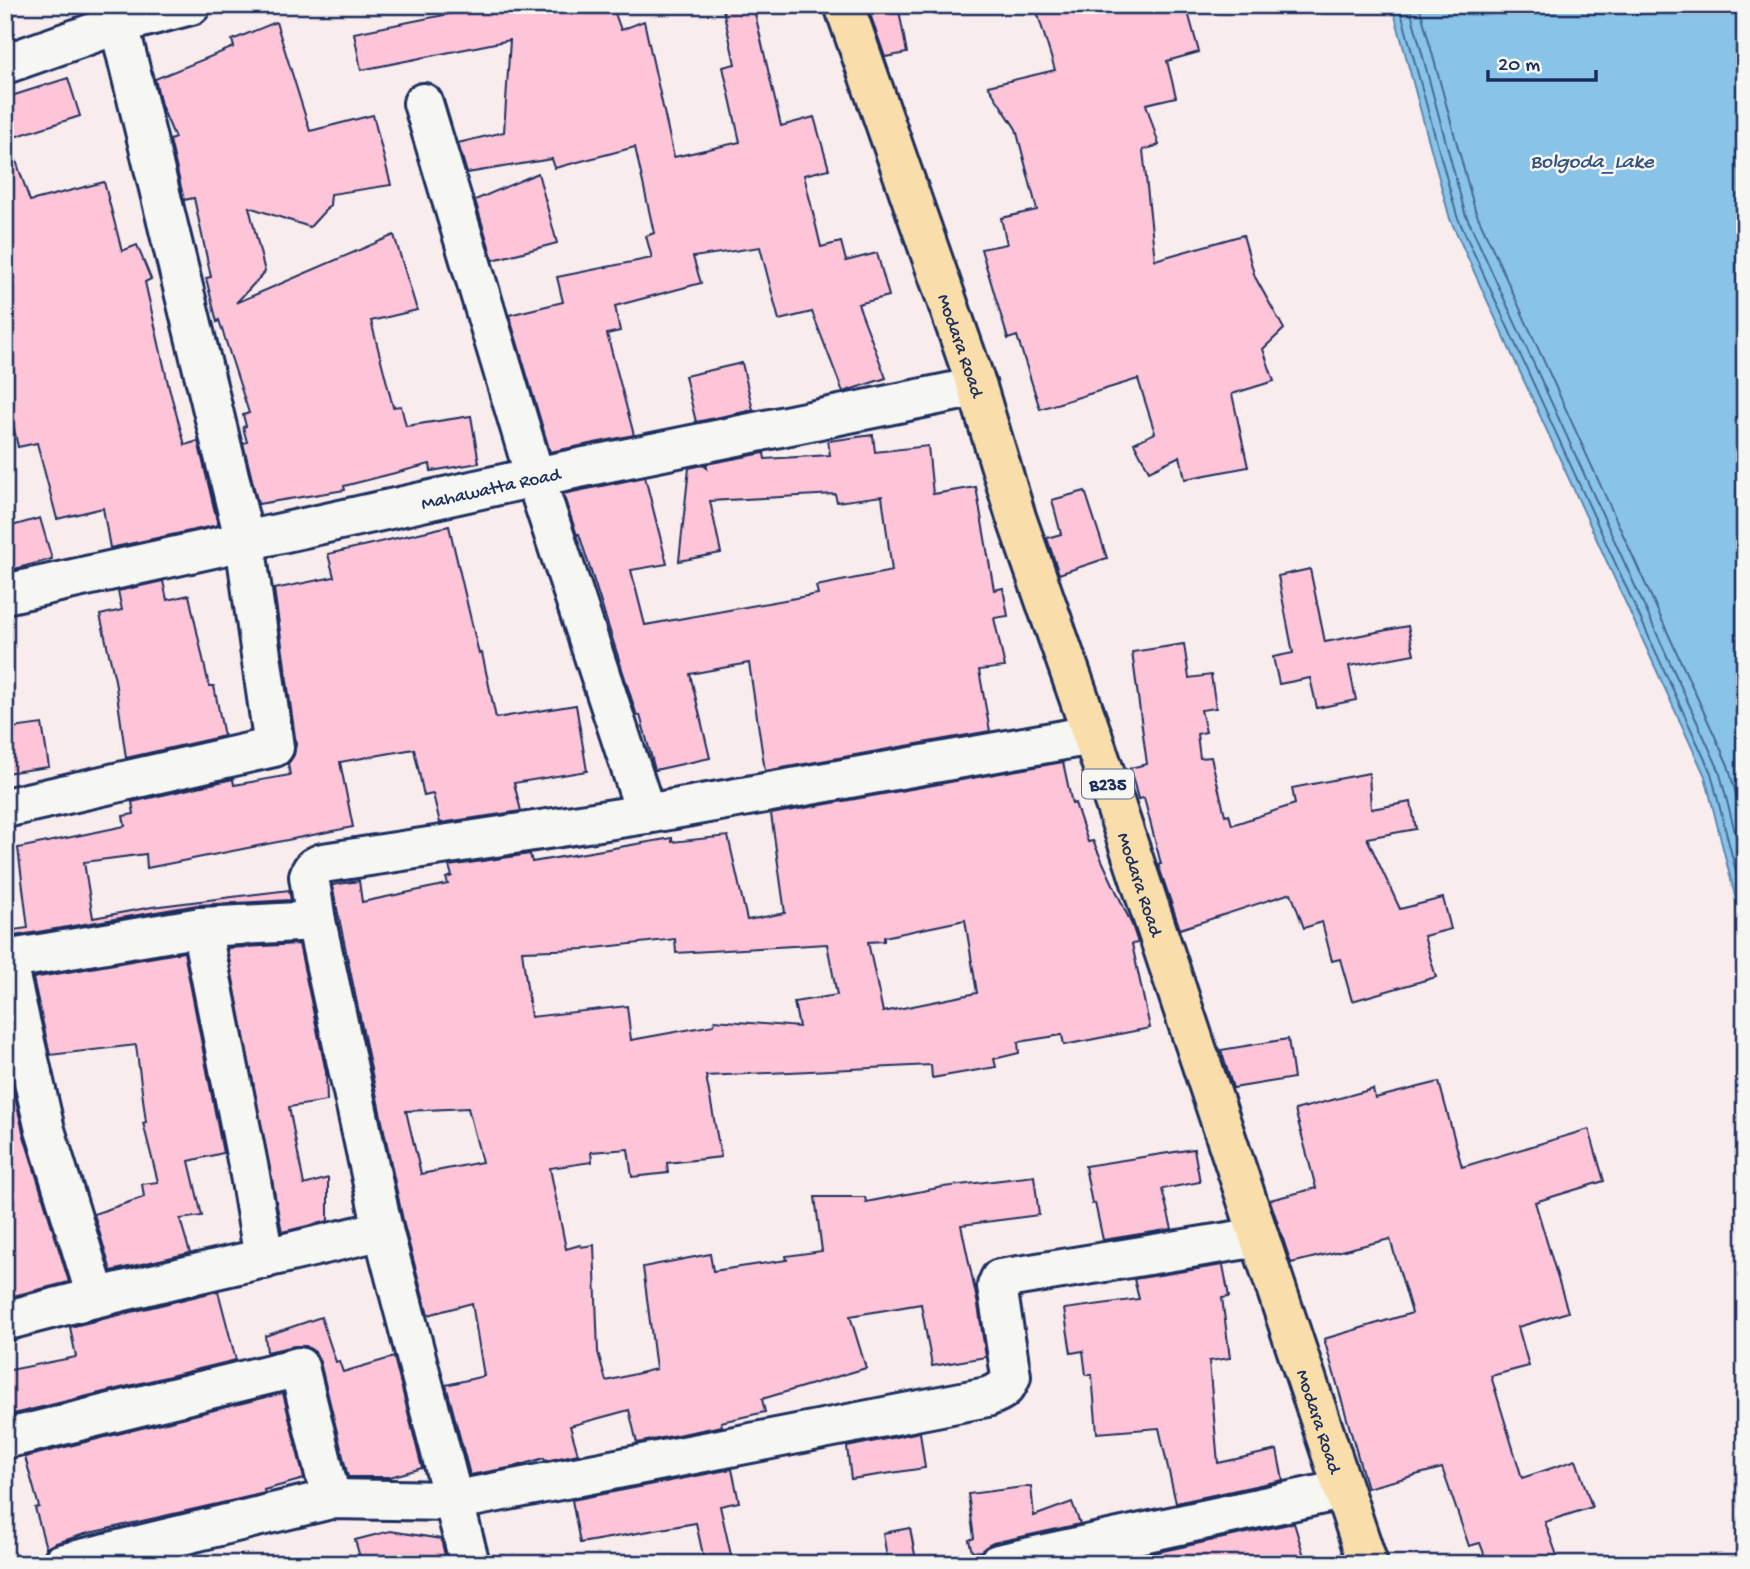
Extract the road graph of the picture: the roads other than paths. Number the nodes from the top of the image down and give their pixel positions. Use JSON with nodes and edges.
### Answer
{"nodes":[{"id":1,"x":191,"y":5,"type":"edge"},
{"id":2,"x":844,"y":5,"type":"edge"},
{"id":3,"x":116,"y":15,"type":"edge"},
{"id":4,"x":5,"y":64,"type":"edge"},
{"id":5,"x":423,"y":103,"type":"dead end"},
{"id":6,"x":977,"y":387,"type":"junction"},
{"id":7,"x":535,"y":477,"type":"junction"},
{"id":8,"x":245,"y":542,"type":"junction"},
{"id":9,"x":5,"y":594,"type":"edge"},
{"id":10,"x":1092,"y":735,"type":"junction"},
{"id":11,"x":5,"y":808,"type":"edge"},
{"id":12,"x":646,"y":814,"type":"junction"},
{"id":13,"x":316,"y":921,"type":"junction"},
{"id":14,"x":201,"y":927,"type":"junction"},
{"id":15,"x":6,"y":959,"type":"edge"},
{"id":16,"x":383,"y":1230,"type":"junction"},
{"id":17,"x":1259,"y":1237,"type":"junction"},
{"id":18,"x":264,"y":1259,"type":"junction"},
{"id":19,"x":96,"y":1296,"type":"junction"},
{"id":20,"x":5,"y":1321,"type":"edge"},
{"id":21,"x":5,"y":1438,"type":"edge"},
{"id":22,"x":1342,"y":1490,"type":"junction"},
{"id":23,"x":331,"y":1499,"type":"junction"},
{"id":24,"x":452,"y":1500,"type":"junction"},
{"id":25,"x":61,"y":1564,"type":"edge"},
{"id":26,"x":470,"y":1564,"type":"edge"},
{"id":27,"x":998,"y":1564,"type":"edge"},
{"id":28,"x":1368,"y":1564,"type":"edge"}],
"edges":[{"from":1,"to":3,"type":"street"},
{"from":2,"to":6,"type":"main road","name":"Modara Road","number":"B235"},
{"from":3,"to":4,"type":"street"},
{"from":3,"to":8,"type":"street"},
{"from":5,"to":7,"type":"street"},
{"from":6,"to":7,"type":"street","name":"Mahawatta Road"},
{"from":6,"to":10,"type":"main road","name":"Modara Road","number":"B235"},
{"from":7,"to":8,"type":"street","name":"Mahawatta Road"},
{"from":7,"to":12,"type":"street"},
{"from":8,"to":9,"type":"street","name":"Mahawatta Road"},
{"from":8,"to":11,"type":"street"},
{"from":10,"to":12,"type":"street"},
{"from":10,"to":17,"type":"main road","name":"Modara Road","number":"B235"},
{"from":12,"to":13,"type":"street"},
{"from":13,"to":14,"type":"street"},
{"from":13,"to":16,"type":"street"},
{"from":14,"to":15,"type":"street"},
{"from":14,"to":18,"type":"street"},
{"from":15,"to":19,"type":"street"},
{"from":16,"to":18,"type":"street"},
{"from":16,"to":24,"type":"street"},
{"from":17,"to":22,"type":"main road","name":"Modara Road","number":"B235"},
{"from":17,"to":24,"type":"street"},
{"from":18,"to":19,"type":"street"},
{"from":19,"to":20,"type":"street"},
{"from":21,"to":23,"type":"street"},
{"from":22,"to":27,"type":"street"},
{"from":22,"to":28,"type":"main road","name":"Modara Road","number":"B235"},
{"from":23,"to":24,"type":"street"},
{"from":23,"to":25,"type":"street"},
{"from":24,"to":26,"type":"street"}]}
